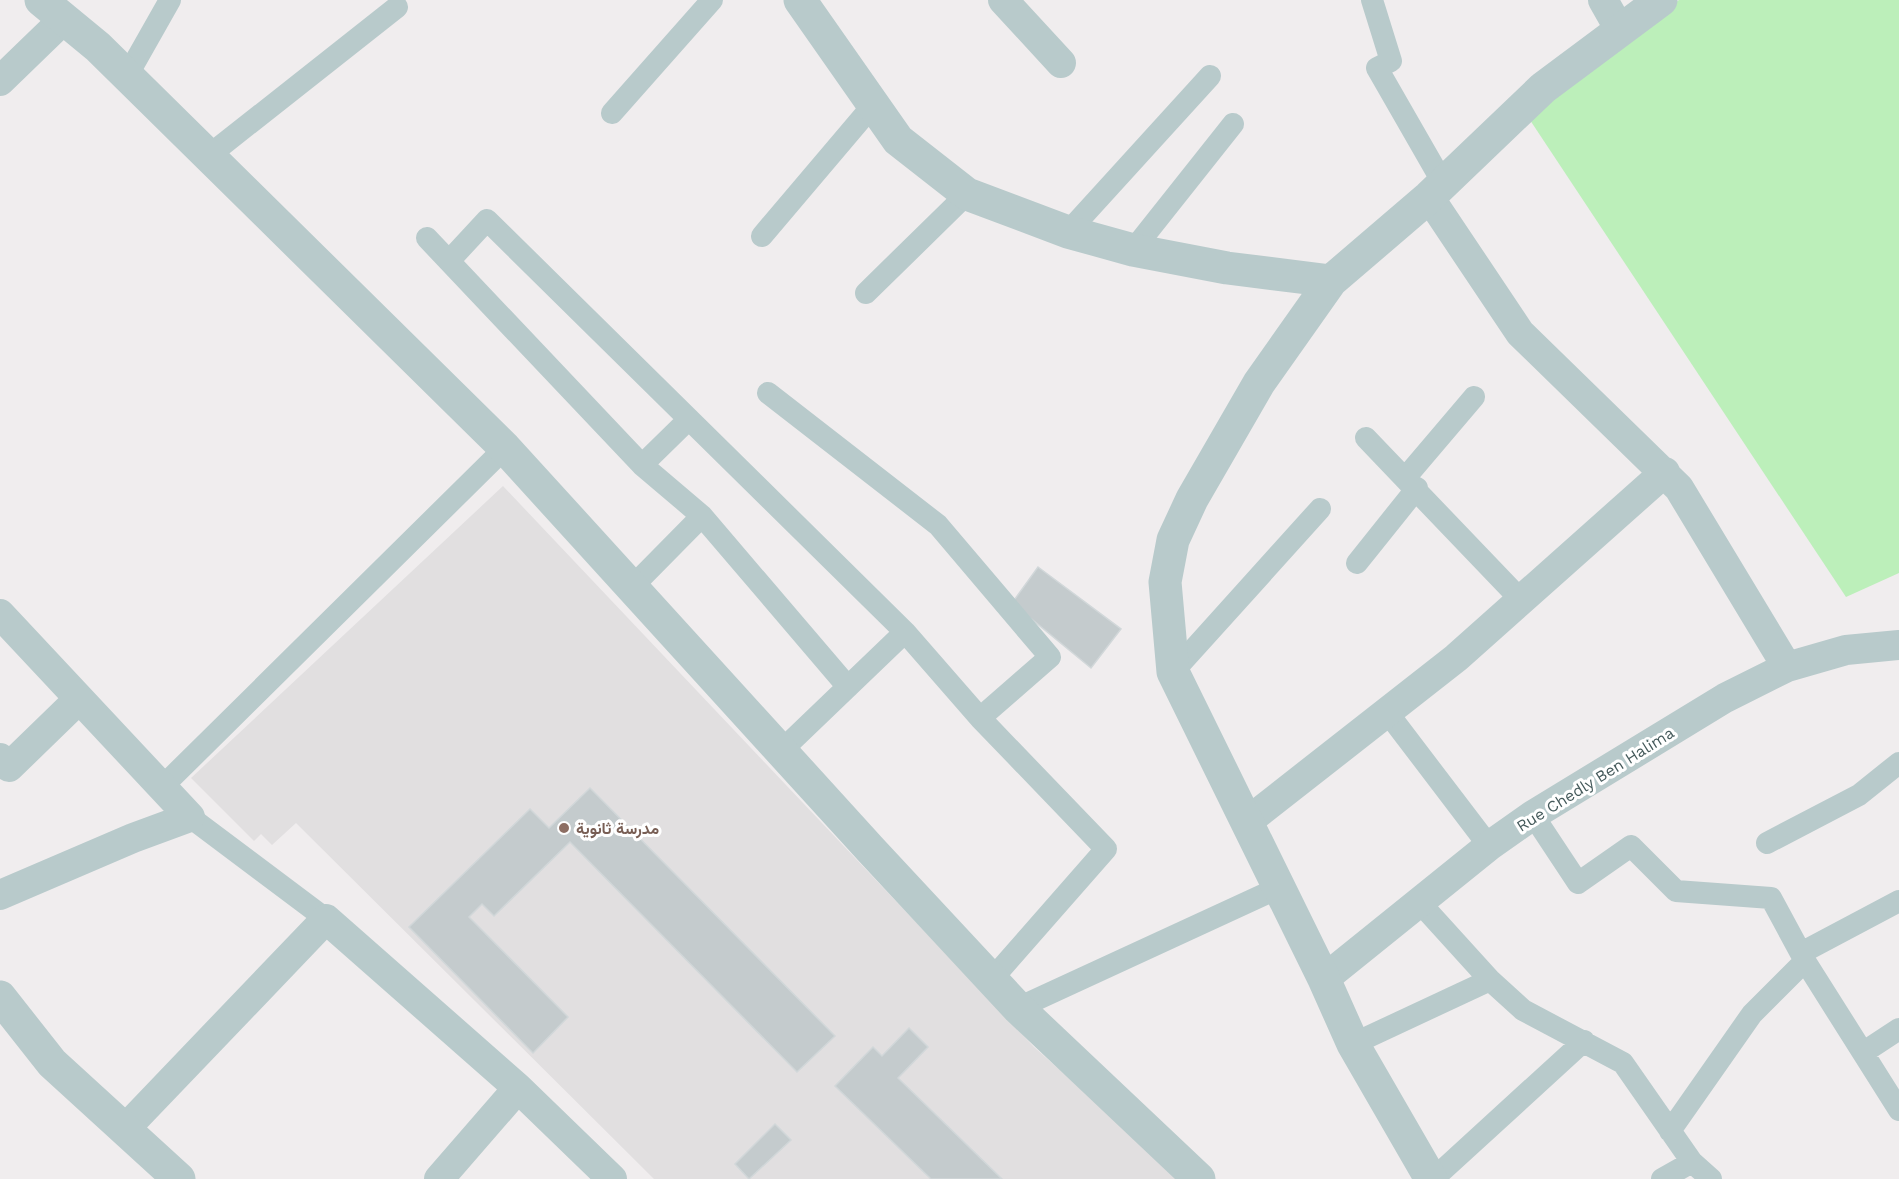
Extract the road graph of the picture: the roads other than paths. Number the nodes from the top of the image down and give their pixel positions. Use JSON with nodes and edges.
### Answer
{"nodes":[{"id":1,"x":170,"y":0,"type":"edge"},
{"id":2,"x":712,"y":0,"type":"edge"},
{"id":3,"x":800,"y":0,"type":"edge"},
{"id":4,"x":1003,"y":0,"type":"edge"},
{"id":5,"x":1372,"y":0,"type":"edge"},
{"id":6,"x":1603,"y":0,"type":"edge"},
{"id":7,"x":1661,"y":0,"type":"edge"},
{"id":8,"x":397,"y":8,"type":"dead end"},
{"id":9,"x":52,"y":10,"type":"edge"},
{"id":10,"x":1620,"y":30,"type":"junction"},
{"id":11,"x":1061,"y":63,"type":"dead end"},
{"id":12,"x":127,"y":76,"type":"junction"},
{"id":13,"x":1210,"y":76,"type":"dead end"},
{"id":14,"x":0,"y":81,"type":"edge"},
{"id":15,"x":873,"y":105,"type":"junction"},
{"id":16,"x":612,"y":113,"type":"dead end"},
{"id":17,"x":1233,"y":124,"type":"dead end"},
{"id":18,"x":207,"y":157,"type":"junction"},
{"id":19,"x":1436,"y":190,"type":"junction"},
{"id":20,"x":967,"y":194,"type":"junction"},
{"id":21,"x":1068,"y":232,"type":"junction"},
{"id":22,"x":762,"y":236,"type":"dead end"},
{"id":23,"x":427,"y":238,"type":"dead end"},
{"id":24,"x":1133,"y":250,"type":"junction"},
{"id":25,"x":449,"y":261,"type":"junction"},
{"id":26,"x":1331,"y":280,"type":"junction"},
{"id":27,"x":866,"y":293,"type":"dead end"},
{"id":28,"x":768,"y":393,"type":"dead end"},
{"id":29,"x":1474,"y":397,"type":"dead end"},
{"id":30,"x":689,"y":419,"type":"junction"},
{"id":31,"x":1366,"y":438,"type":"dead end"},
{"id":32,"x":505,"y":448,"type":"junction"},
{"id":33,"x":642,"y":465,"type":"junction"},
{"id":34,"x":1665,"y":472,"type":"junction"},
{"id":35,"x":1411,"y":483,"type":"junction"},
{"id":36,"x":1320,"y":509,"type":"dead end"},
{"id":37,"x":702,"y":516,"type":"junction"},
{"id":38,"x":1357,"y":563,"type":"dead end"},
{"id":39,"x":631,"y":588,"type":"junction"},
{"id":40,"x":1520,"y":599,"type":"junction"},
{"id":41,"x":0,"y":614,"type":"edge"},
{"id":42,"x":905,"y":632,"type":"junction"},
{"id":43,"x":1899,"y":645,"type":"edge"},
{"id":44,"x":1786,"y":667,"type":"junction"},
{"id":45,"x":1173,"y":672,"type":"junction"},
{"id":46,"x":848,"y":687,"type":"junction"},
{"id":47,"x":79,"y":699,"type":"junction"},
{"id":48,"x":1387,"y":712,"type":"junction"},
{"id":49,"x":980,"y":718,"type":"junction"},
{"id":50,"x":782,"y":751,"type":"junction"},
{"id":51,"x":0,"y":758,"type":"edge"},
{"id":52,"x":1899,"y":763,"type":"edge"},
{"id":53,"x":161,"y":788,"type":"junction"},
{"id":54,"x":1533,"y":815,"type":"junction"},
{"id":55,"x":190,"y":817,"type":"junction"},
{"id":56,"x":1248,"y":821,"type":"junction"},
{"id":57,"x":1767,"y":843,"type":"dead end"},
{"id":58,"x":1489,"y":846,"type":"junction"},
{"id":59,"x":1278,"y":888,"type":"junction"},
{"id":60,"x":0,"y":896,"type":"edge"},
{"id":61,"x":1899,"y":901,"type":"edge"},
{"id":62,"x":1420,"y":904,"type":"junction"},
{"id":63,"x":326,"y":919,"type":"junction"},
{"id":64,"x":1803,"y":957,"type":"junction"},
{"id":65,"x":992,"y":979,"type":"junction"},
{"id":66,"x":1324,"y":979,"type":"junction"},
{"id":67,"x":1490,"y":980,"type":"junction"},
{"id":68,"x":0,"y":997,"type":"edge"},
{"id":69,"x":1018,"y":1008,"type":"junction"},
{"id":70,"x":1899,"y":1029,"type":"edge"},
{"id":71,"x":1584,"y":1041,"type":"junction"},
{"id":72,"x":1353,"y":1044,"type":"junction"},
{"id":73,"x":1864,"y":1052,"type":"junction"},
{"id":74,"x":518,"y":1088,"type":"junction"},
{"id":75,"x":1899,"y":1110,"type":"edge"},
{"id":76,"x":124,"y":1130,"type":"junction"},
{"id":77,"x":1670,"y":1131,"type":"junction"},
{"id":78,"x":1692,"y":1162,"type":"junction"},
{"id":79,"x":179,"y":1179,"type":"edge"},
{"id":80,"x":439,"y":1179,"type":"edge"},
{"id":81,"x":612,"y":1179,"type":"edge"},
{"id":82,"x":1199,"y":1179,"type":"edge"},
{"id":83,"x":1432,"y":1179,"type":"edge"},
{"id":84,"x":1662,"y":1179,"type":"edge"},
{"id":85,"x":1711,"y":1179,"type":"edge"}],
"edges":[{"from":1,"to":12,"type":"street"},
{"from":2,"to":16,"type":"street"},
{"from":3,"to":15,"type":"street"},
{"from":4,"to":11,"type":"street"},
{"from":5,"to":19,"type":"street"},
{"from":6,"to":10,"type":"street"},
{"from":7,"to":10,"type":"street"},
{"from":8,"to":18,"type":"street"},
{"from":9,"to":12,"type":"street"},
{"from":9,"to":14,"type":"street"},
{"from":10,"to":19,"type":"street"},
{"from":12,"to":18,"type":"street"},
{"from":13,"to":21,"type":"street"},
{"from":15,"to":20,"type":"street"},
{"from":15,"to":22,"type":"street"},
{"from":17,"to":24,"type":"street"},
{"from":18,"to":32,"type":"street"},
{"from":19,"to":26,"type":"street"},
{"from":19,"to":34,"type":"street"},
{"from":20,"to":21,"type":"street"},
{"from":20,"to":27,"type":"street"},
{"from":21,"to":24,"type":"street"},
{"from":23,"to":25,"type":"street"},
{"from":24,"to":26,"type":"street"},
{"from":25,"to":30,"type":"street"},
{"from":25,"to":33,"type":"street"},
{"from":26,"to":45,"type":"street"},
{"from":28,"to":49,"type":"street"},
{"from":29,"to":35,"type":"street"},
{"from":30,"to":33,"type":"street"},
{"from":30,"to":42,"type":"street"},
{"from":31,"to":35,"type":"street"},
{"from":32,"to":39,"type":"street"},
{"from":32,"to":53,"type":"street"},
{"from":33,"to":37,"type":"street"},
{"from":34,"to":40,"type":"street"},
{"from":34,"to":44,"type":"street"},
{"from":35,"to":38,"type":"street"},
{"from":35,"to":40,"type":"street"},
{"from":36,"to":45,"type":"street"},
{"from":37,"to":39,"type":"street"},
{"from":37,"to":46,"type":"street"},
{"from":39,"to":50,"type":"street"},
{"from":40,"to":48,"type":"street"},
{"from":41,"to":47,"type":"street"},
{"from":42,"to":46,"type":"street"},
{"from":42,"to":49,"type":"street"},
{"from":43,"to":44,"type":"street","name":"Rue Chedly Ben Halima"},
{"from":44,"to":54,"type":"street","name":"Rue Chedly Ben Halima"},
{"from":45,"to":56,"type":"street"},
{"from":46,"to":50,"type":"street"},
{"from":47,"to":51,"type":"street"},
{"from":47,"to":53,"type":"street"},
{"from":48,"to":56,"type":"street"},
{"from":48,"to":58,"type":"street"},
{"from":49,"to":65,"type":"street"},
{"from":50,"to":65,"type":"street"},
{"from":52,"to":57,"type":"street"},
{"from":53,"to":55,"type":"street"},
{"from":54,"to":58,"type":"street","name":"Rue Chedly Ben Halima"},
{"from":54,"to":64,"type":"street"},
{"from":55,"to":60,"type":"street"},
{"from":55,"to":63,"type":"street"},
{"from":56,"to":59,"type":"street"},
{"from":58,"to":62,"type":"street","name":"Rue Chedly Ben Halima"},
{"from":59,"to":66,"type":"street"},
{"from":59,"to":69,"type":"street"},
{"from":61,"to":64,"type":"street"},
{"from":62,"to":66,"type":"street","name":"Rue Chedly Ben Halima"},
{"from":62,"to":67,"type":"street"},
{"from":63,"to":74,"type":"street"},
{"from":63,"to":76,"type":"street"},
{"from":64,"to":73,"type":"street"},
{"from":64,"to":77,"type":"street"},
{"from":65,"to":69,"type":"street"},
{"from":66,"to":72,"type":"street"},
{"from":67,"to":71,"type":"street"},
{"from":67,"to":72,"type":"street"},
{"from":68,"to":76,"type":"street"},
{"from":69,"to":82,"type":"street"},
{"from":70,"to":73,"type":"street"},
{"from":71,"to":77,"type":"street"},
{"from":71,"to":83,"type":"street"},
{"from":72,"to":83,"type":"street"},
{"from":73,"to":75,"type":"street"},
{"from":74,"to":80,"type":"street"},
{"from":74,"to":81,"type":"street"},
{"from":76,"to":79,"type":"street"},
{"from":77,"to":78,"type":"street"},
{"from":78,"to":84,"type":"street"},
{"from":78,"to":85,"type":"street"}]}
